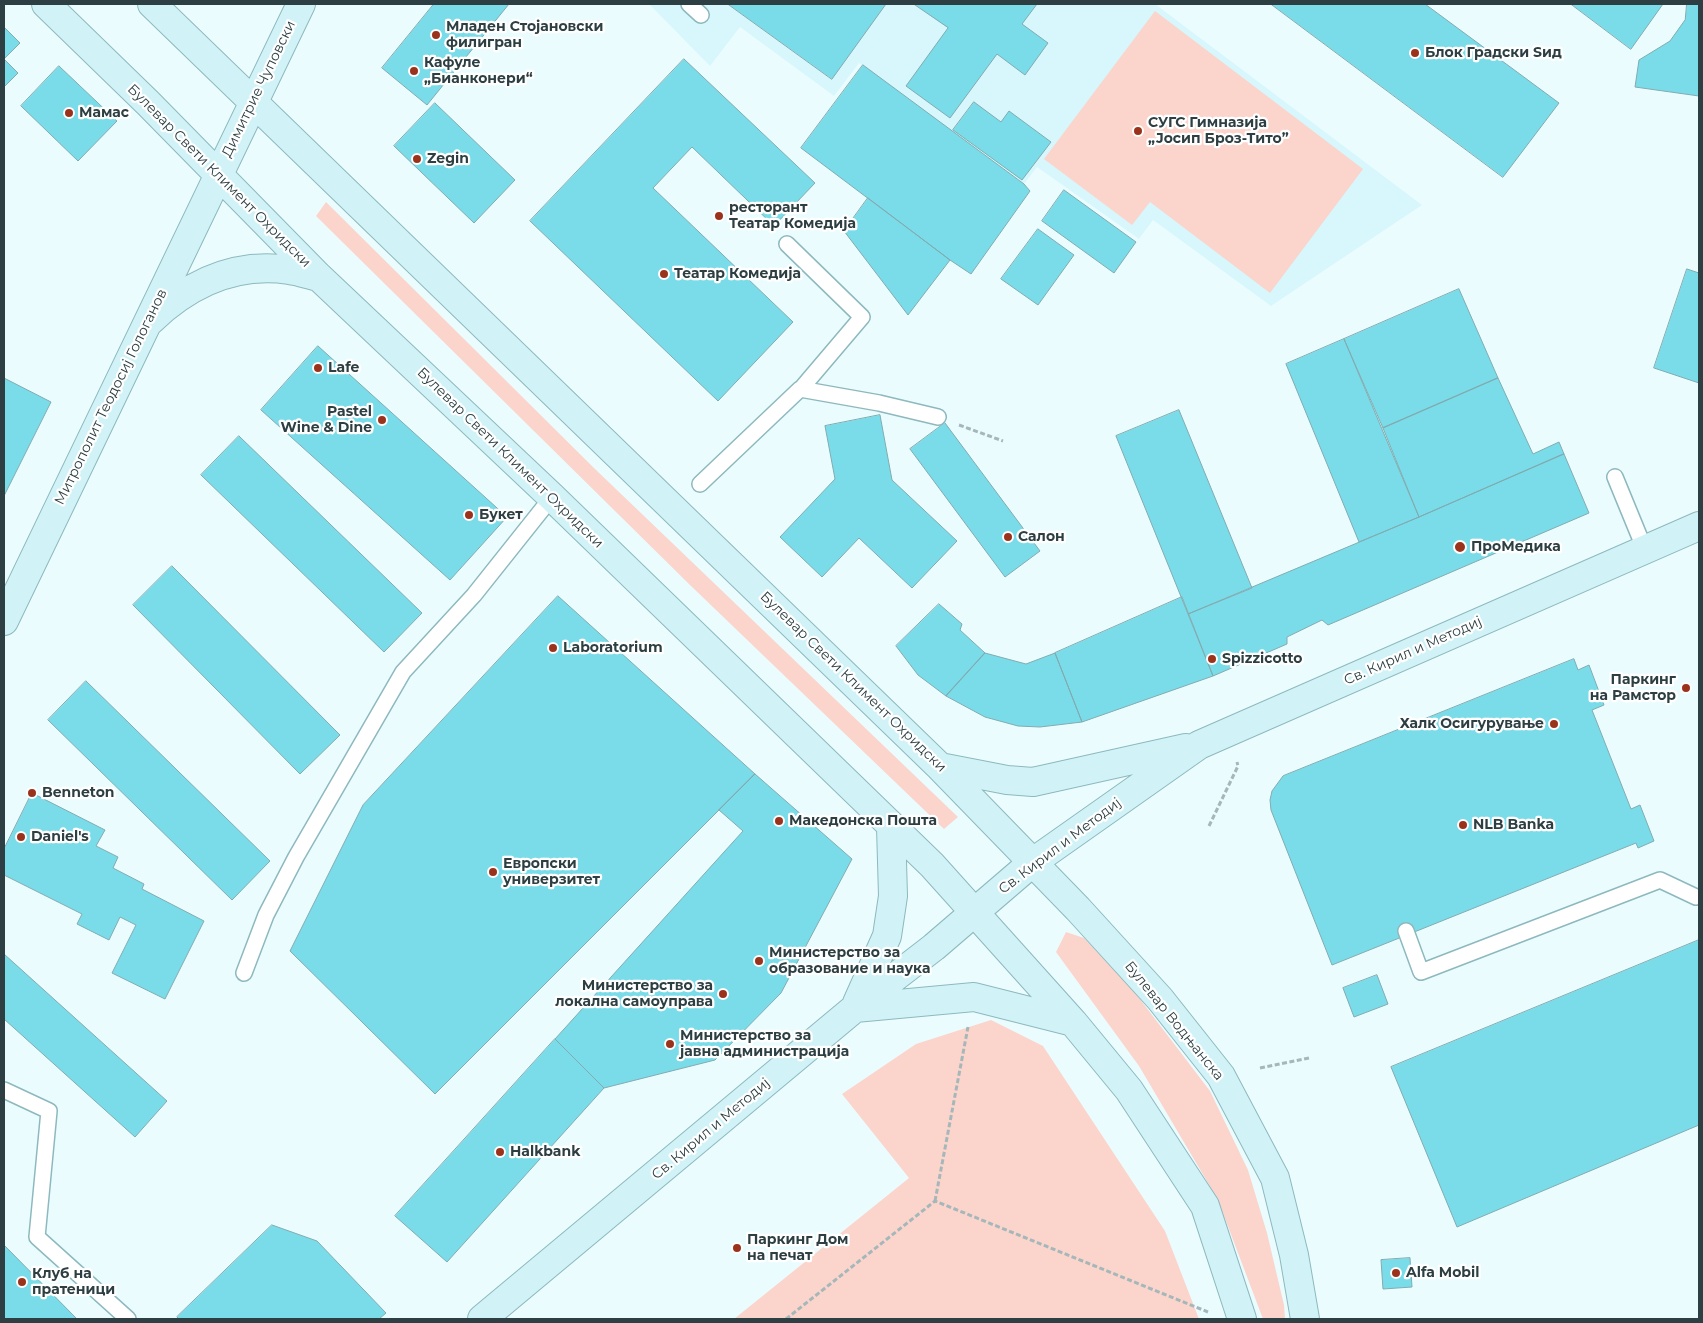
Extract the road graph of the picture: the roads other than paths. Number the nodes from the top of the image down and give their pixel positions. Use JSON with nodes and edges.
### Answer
{"nodes":[{"id":1,"x":46,"y":4,"type":"edge"},
{"id":2,"x":152,"y":4,"type":"edge"},
{"id":3,"x":301,"y":4,"type":"edge"},
{"id":4,"x":689,"y":4,"type":"edge"},
{"id":5,"x":701,"y":15,"type":"dead end"},
{"id":6,"x":252,"y":102,"type":"junction"},
{"id":7,"x":218,"y":174,"type":"junction"},
{"id":8,"x":786,"y":244,"type":"dead end"},
{"id":9,"x":319,"y":277,"type":"junction"},
{"id":10,"x":145,"y":326,"type":"junction"},
{"id":11,"x":800,"y":390,"type":"junction"},
{"id":12,"x":938,"y":417,"type":"road end"},
{"id":13,"x":1615,"y":476,"type":"dead end"},
{"id":14,"x":700,"y":484,"type":"dead end"},
{"id":15,"x":552,"y":498,"type":"junction"},
{"id":16,"x":1699,"y":526,"type":"edge"},
{"id":17,"x":1645,"y":550,"type":"junction"},
{"id":18,"x":4,"y":621,"type":"edge"},
{"id":19,"x":1199,"y":745,"type":"junction"},
{"id":20,"x":940,"y":767,"type":"junction"},
{"id":21,"x":891,"y":827,"type":"junction"},
{"id":22,"x":1033,"y":862,"type":"junction"},
{"id":23,"x":1696,"y":897,"type":"dead end"},
{"id":24,"x":975,"y":912,"type":"junction"},
{"id":25,"x":1406,"y":931,"type":"dead end"},
{"id":26,"x":244,"y":973,"type":"dead end"},
{"id":27,"x":855,"y":1008,"type":"junction"},
{"id":28,"x":1073,"y":1022,"type":"junction"},
{"id":29,"x":4,"y":1090,"type":"edge"},
{"id":30,"x":128,"y":1319,"type":"edge"},
{"id":31,"x":482,"y":1319,"type":"edge"},
{"id":32,"x":1242,"y":1319,"type":"edge"},
{"id":33,"x":1305,"y":1319,"type":"edge"}],
"edges":[{"from":1,"to":7,"type":"street","name":"Булевар Свети Климент Охридски"},
{"from":2,"to":6,"type":"street","name":"Булевар Свети Климент Охридски"},
{"from":3,"to":6,"type":"street","name":"Димитрие Чуповски"},
{"from":4,"to":5,"type":"lane"},
{"from":6,"to":7,"type":"street","name":"Димитрие Чуповски"},
{"from":6,"to":20,"type":"street","name":"Булевар Свети Климент Охридски"},
{"from":7,"to":9,"type":"street","name":"Булевар Свети Климент Охридски"},
{"from":7,"to":10,"type":"street","name":"Митрополит Теодосиј Гологанов"},
{"from":8,"to":11,"type":"lane"},
{"from":9,"to":10,"type":"street"},
{"from":9,"to":15,"type":"street","name":"Булевар Свети Климент Охридски"},
{"from":10,"to":18,"type":"street","name":"Митрополит Теодосиј Гологанов"},
{"from":11,"to":12,"type":"lane"},
{"from":11,"to":14,"type":"lane"},
{"from":13,"to":17,"type":"lane"},
{"from":15,"to":21,"type":"street","name":"Булевар Свети Климент Охридски"},
{"from":15,"to":26,"type":"lane"},
{"from":16,"to":17,"type":"street","name":"Св. Кирил и Методиј"},
{"from":17,"to":19,"type":"street","name":"Св. Кирил и Методиј"},
{"from":19,"to":20,"type":"street"},
{"from":19,"to":22,"type":"street","name":"Св. Кирил и Методиј"},
{"from":20,"to":22,"type":"street","name":"Булевар Свети Климент Охридски"},
{"from":21,"to":24,"type":"street","name":"Булевар Свети Климент Охридски"},
{"from":21,"to":27,"type":"street"},
{"from":22,"to":24,"type":"street","name":"Св. Кирил и Методиј"},
{"from":22,"to":33,"type":"street","name":"Булевар Водњанска"},
{"from":23,"to":25,"type":"lane"},
{"from":24,"to":27,"type":"street","name":"Св. Кирил и Методиј"},
{"from":24,"to":28,"type":"street"},
{"from":27,"to":28,"type":"street"},
{"from":27,"to":31,"type":"street","name":"Св. Кирил и Методиј"},
{"from":28,"to":32,"type":"street"},
{"from":29,"to":30,"type":"lane"}]}
